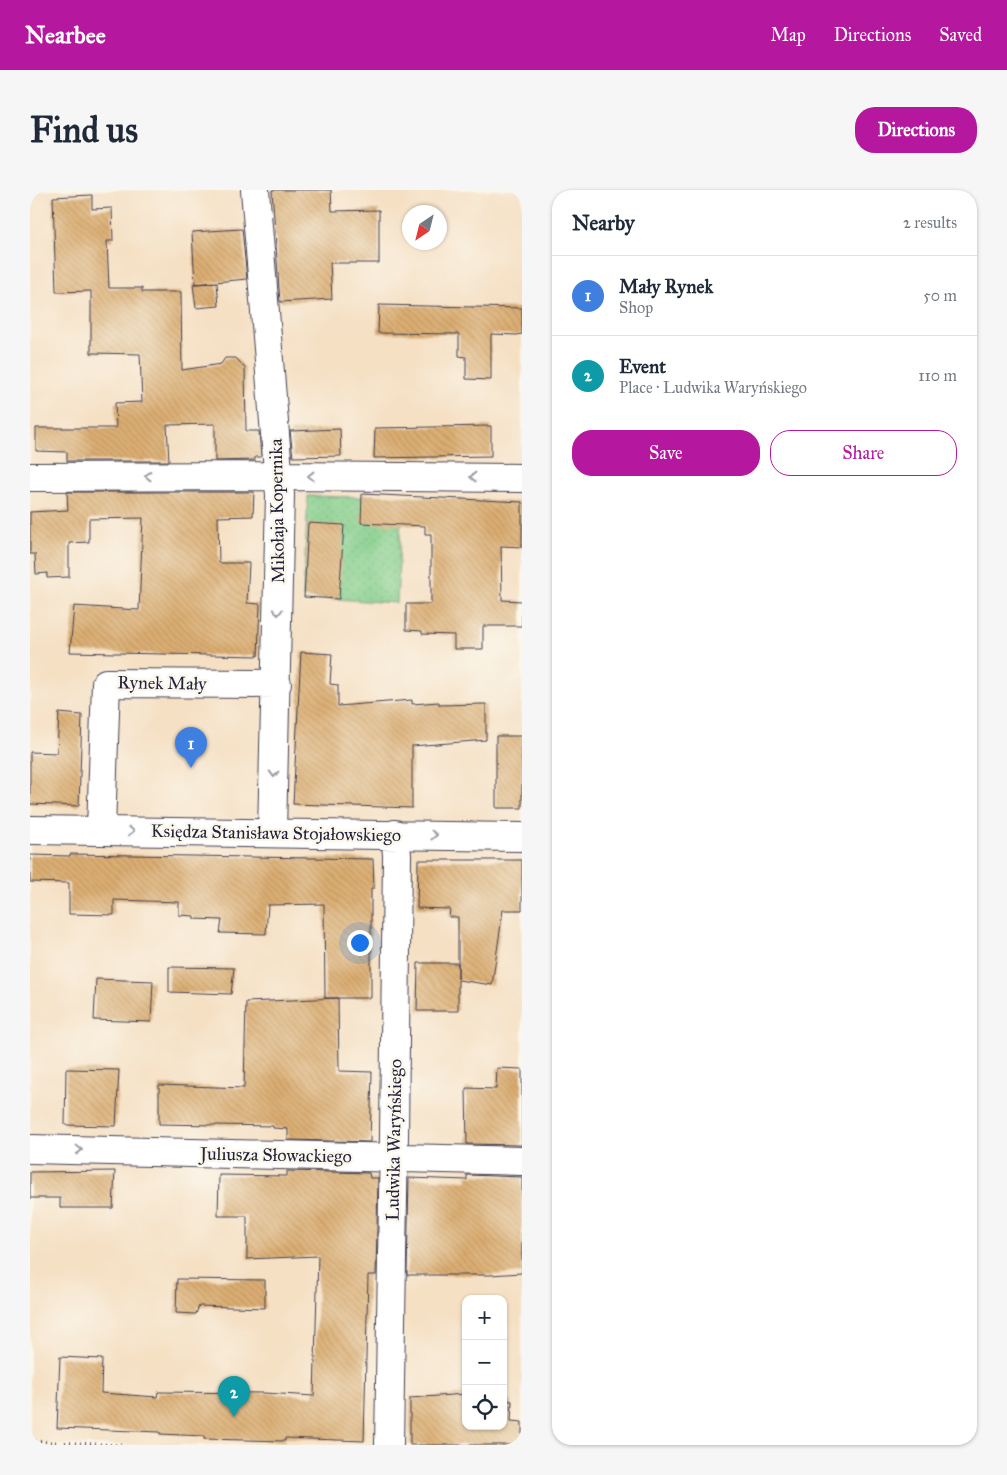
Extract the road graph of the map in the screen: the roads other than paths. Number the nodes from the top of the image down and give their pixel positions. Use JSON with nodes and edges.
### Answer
{"nodes":[{"id":1,"x":255,"y":190,"type":"edge"},
{"id":2,"x":30,"y":476,"type":"edge"},
{"id":3,"x":280,"y":476,"type":"junction"},
{"id":4,"x":522,"y":478,"type":"edge"},
{"id":5,"x":276,"y":684,"type":"junction"},
{"id":6,"x":30,"y":830,"type":"edge"},
{"id":7,"x":101,"y":830,"type":"junction"},
{"id":8,"x":272,"y":833,"type":"junction"},
{"id":9,"x":395,"y":834,"type":"junction"},
{"id":10,"x":522,"y":837,"type":"edge"},
{"id":11,"x":30,"y":1149,"type":"edge"},
{"id":12,"x":394,"y":1158,"type":"junction"},
{"id":13,"x":522,"y":1161,"type":"edge"},
{"id":14,"x":389,"y":1445,"type":"edge"}],
"edges":[{"from":1,"to":3,"type":"street","name":"Mikołaja Kopernika"},
{"from":3,"to":2,"type":"street","one_way":true},
{"from":4,"to":3,"type":"street","one_way":true},
{"from":3,"to":5,"type":"street","name":"Mikołaja Kopernika","one_way":true},
{"from":5,"to":7,"type":"street","name":"Rynek Mały"},
{"from":5,"to":8,"type":"street","name":"Mikołaja Kopernika","one_way":true},
{"from":6,"to":7,"type":"street","name":"Księdza Stanisława Stojałowskiego"},
{"from":7,"to":8,"type":"street","name":"Księdza Stanisława Stojałowskiego","one_way":true},
{"from":8,"to":9,"type":"street","name":"Księdza Stanisława Stojałowskiego"},
{"from":9,"to":10,"type":"street","name":"Księdza Stanisława Stojałowskiego","one_way":true},
{"from":9,"to":12,"type":"street","name":"Ludwika Waryńskiego"},
{"from":11,"to":12,"type":"street","name":"Juliusza Słowackiego","one_way":true},
{"from":12,"to":13,"type":"street","name":"Juliusza Słowackiego"},
{"from":12,"to":14,"type":"street","name":"Ludwika Waryńskiego"}]}
